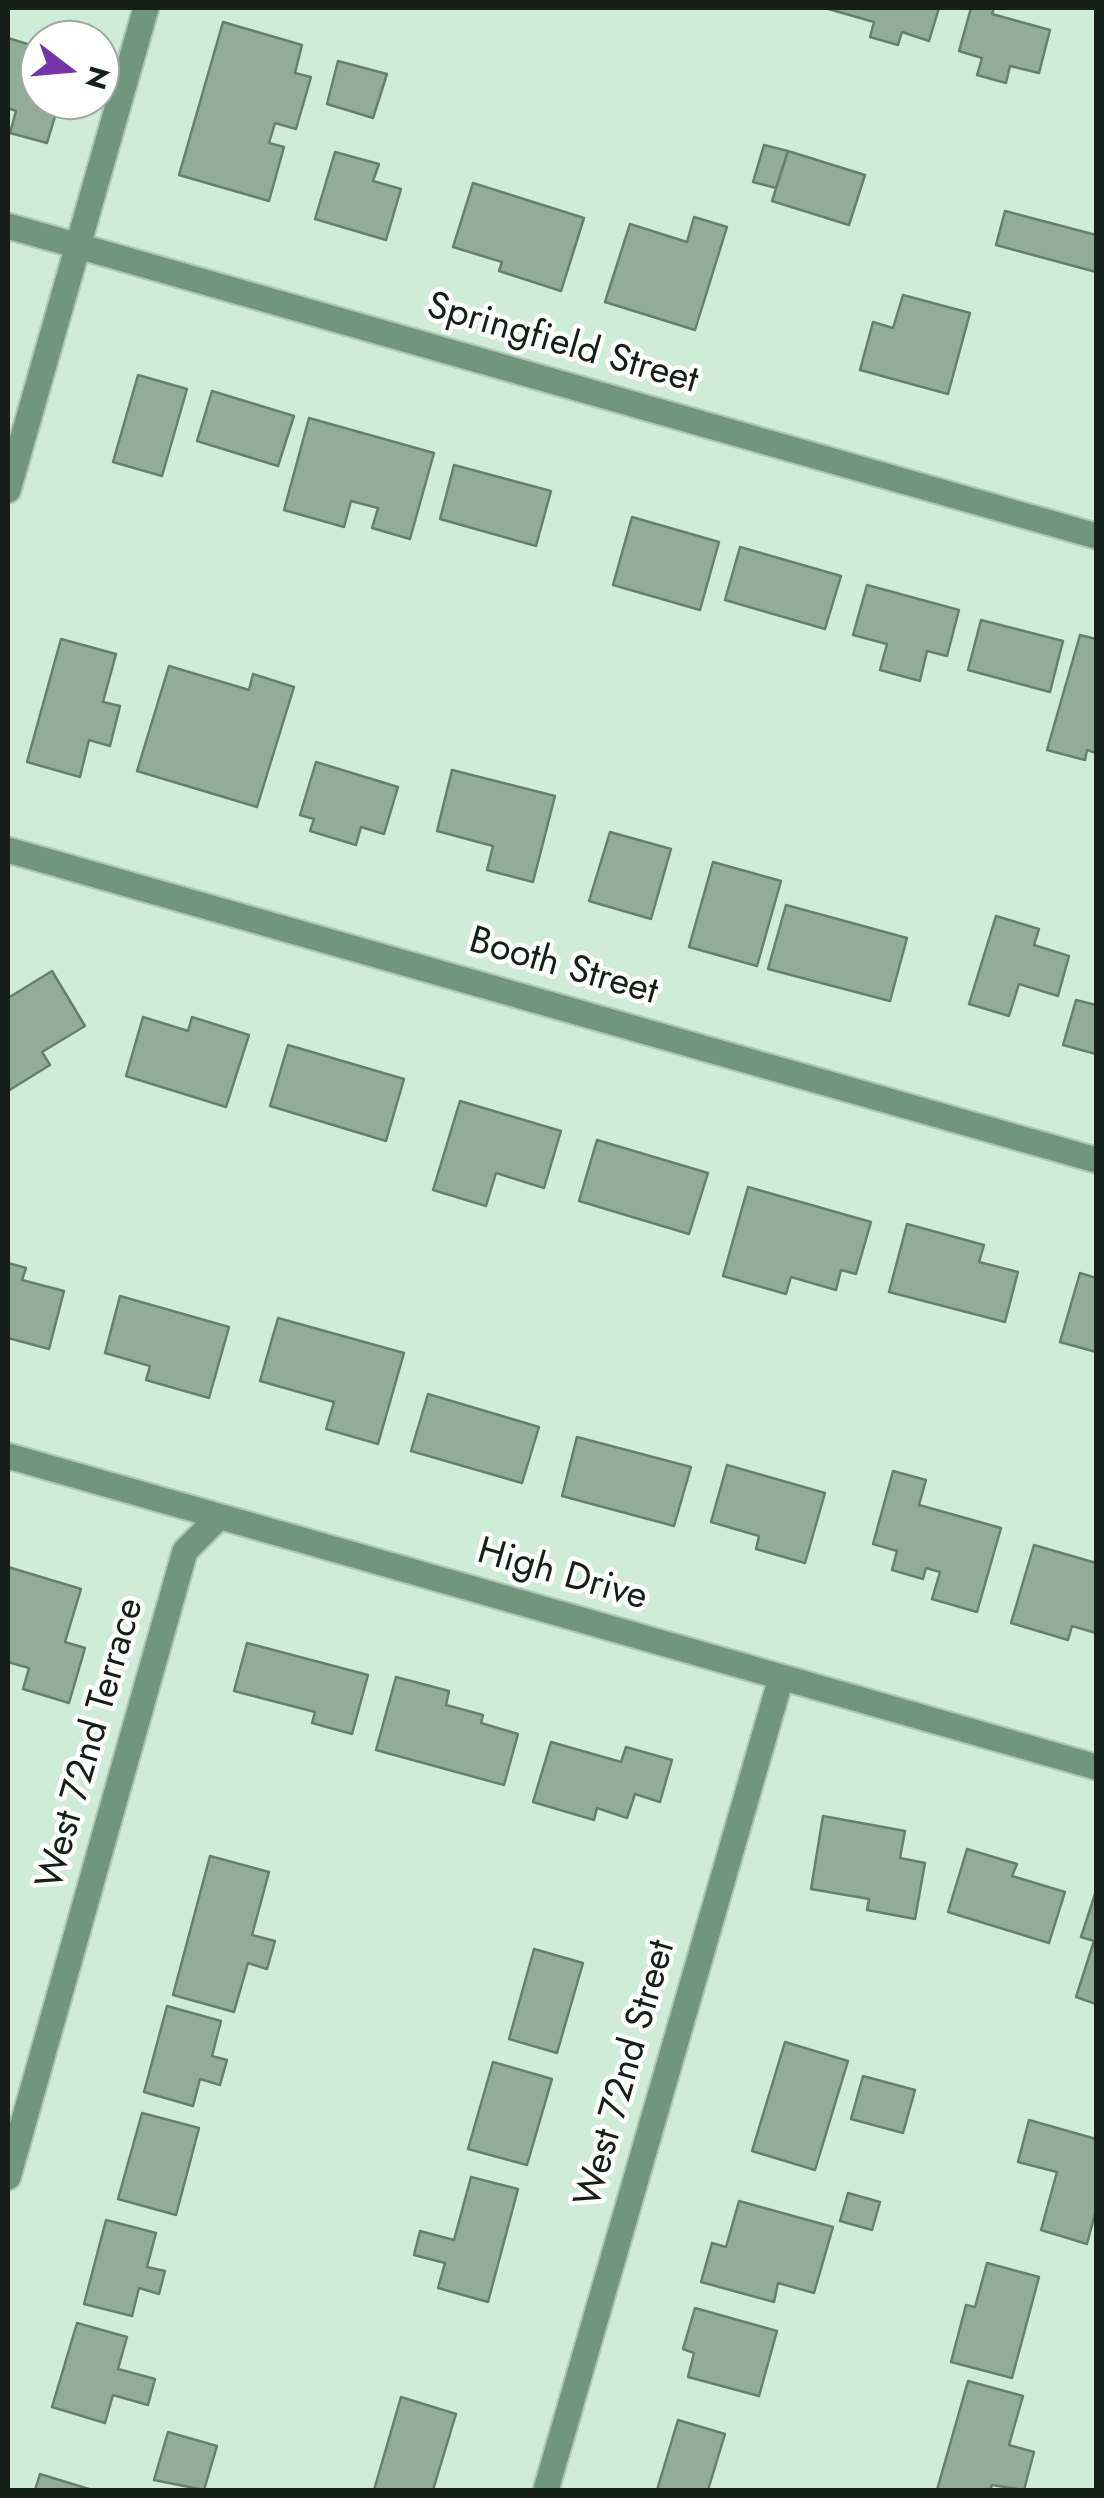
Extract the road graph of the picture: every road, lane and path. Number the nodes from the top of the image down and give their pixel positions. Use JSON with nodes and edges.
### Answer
{"nodes":[{"id":1,"x":146,"y":8,"type":"edge"},
{"id":2,"x":8,"y":226,"type":"edge"},
{"id":3,"x":78,"y":246,"type":"junction"},
{"id":4,"x":8,"y":490,"type":"edge"},
{"id":5,"x":1096,"y":536,"type":"edge"},
{"id":6,"x":8,"y":850,"type":"edge"},
{"id":7,"x":1096,"y":1160,"type":"edge"},
{"id":8,"x":8,"y":1456,"type":"edge"},
{"id":9,"x":219,"y":1517,"type":"junction"},
{"id":10,"x":781,"y":1678,"type":"junction"},
{"id":11,"x":1096,"y":1767,"type":"edge"},
{"id":12,"x":8,"y":2177,"type":"edge"},
{"id":13,"x":546,"y":2490,"type":"edge"}],
"edges":[{"from":1,"to":3,"type":"street"},
{"from":2,"to":3,"type":"street","name":"Springfield Street"},
{"from":3,"to":4,"type":"street"},
{"from":3,"to":5,"type":"street","name":"Springfield Street"},
{"from":6,"to":7,"type":"street","name":"Booth Street"},
{"from":8,"to":9,"type":"street","name":"High Drive"},
{"from":9,"to":10,"type":"street","name":"High Drive"},
{"from":9,"to":12,"type":"street","name":"West 72nd Terrace"},
{"from":10,"to":11,"type":"street","name":"High Drive"},
{"from":10,"to":13,"type":"street","name":"West 72nd Street"}]}
